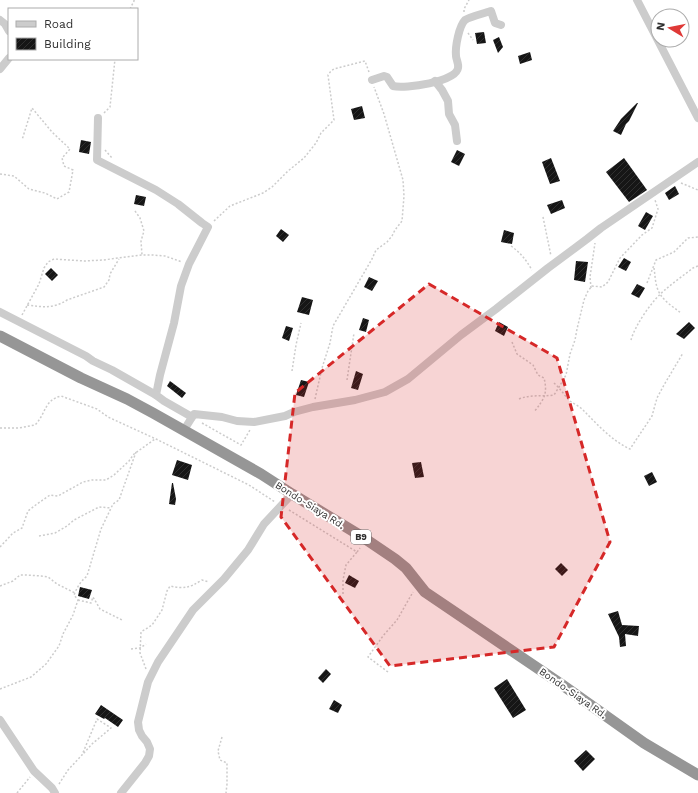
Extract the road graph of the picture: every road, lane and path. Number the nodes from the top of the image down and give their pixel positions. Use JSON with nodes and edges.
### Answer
{"nodes":[{"id":1,"x":638,"y":0,"type":"edge"},
{"id":2,"x":0,"y":20,"type":"edge"},
{"id":3,"x":501,"y":25,"type":"dead end"},
{"id":4,"x":8,"y":29,"type":"edge"},
{"id":5,"x":8,"y":59,"type":"edge"},
{"id":6,"x":115,"y":60,"type":"edge"},
{"id":7,"x":0,"y":69,"type":"edge"},
{"id":8,"x":372,"y":80,"type":"junction"},
{"id":9,"x":435,"y":81,"type":"junction"},
{"id":10,"x":98,"y":118,"type":"joint"},
{"id":11,"x":698,"y":118,"type":"edge"},
{"id":12,"x":22,"y":140,"type":"dead end"},
{"id":13,"x":97,"y":140,"type":"junction"},
{"id":14,"x":457,"y":141,"type":"dead end"},
{"id":15,"x":698,"y":162,"type":"edge"},
{"id":16,"x":115,"y":169,"type":"junction"},
{"id":17,"x":0,"y":174,"type":"edge"},
{"id":18,"x":672,"y":180,"type":"junction"},
{"id":19,"x":698,"y":190,"type":"edge"},
{"id":20,"x":653,"y":193,"type":"junction"},
{"id":21,"x":135,"y":211,"type":"dead end"},
{"id":22,"x":543,"y":217,"type":"dead end"},
{"id":23,"x":208,"y":227,"type":"junction"},
{"id":24,"x":596,"y":232,"type":"junction"},
{"id":25,"x":698,"y":238,"type":"edge"},
{"id":26,"x":511,"y":246,"type":"dead end"},
{"id":27,"x":142,"y":255,"type":"junction"},
{"id":28,"x":119,"y":259,"type":"junction"},
{"id":29,"x":189,"y":264,"type":"junction"},
{"id":30,"x":553,"y":264,"type":"junction"},
{"id":31,"x":698,"y":266,"type":"edge"},
{"id":32,"x":653,"y":267,"type":"junction"},
{"id":33,"x":536,"y":277,"type":"junction"},
{"id":34,"x":647,"y":283,"type":"dead end"},
{"id":35,"x":591,"y":288,"type":"junction"},
{"id":36,"x":661,"y":294,"type":"junction"},
{"id":37,"x":27,"y":305,"type":"junction"},
{"id":38,"x":0,"y":312,"type":"edge"},
{"id":39,"x":682,"y":313,"type":"dead end"},
{"id":40,"x":18,"y":322,"type":"junction"},
{"id":41,"x":301,"y":323,"type":"dead end"},
{"id":42,"x":354,"y":334,"type":"dead end"},
{"id":43,"x":0,"y":336,"type":"edge"},
{"id":44,"x":631,"y":340,"type":"dead end"},
{"id":45,"x":512,"y":342,"type":"dead end"},
{"id":46,"x":683,"y":353,"type":"dead end"},
{"id":47,"x":292,"y":371,"type":"dead end"},
{"id":48,"x":347,"y":380,"type":"dead end"},
{"id":49,"x":554,"y":383,"type":"dead end"},
{"id":50,"x":559,"y":387,"type":"junction"},
{"id":51,"x":156,"y":395,"type":"junction"},
{"id":52,"x":545,"y":396,"type":"junction"},
{"id":53,"x":519,"y":399,"type":"dead end"},
{"id":54,"x":313,"y":407,"type":"junction"},
{"id":55,"x":534,"y":412,"type":"dead end"},
{"id":56,"x":192,"y":417,"type":"junction"},
{"id":57,"x":254,"y":422,"type":"junction"},
{"id":58,"x":0,"y":428,"type":"edge"},
{"id":59,"x":184,"y":430,"type":"junction"},
{"id":60,"x":156,"y":439,"type":"junction"},
{"id":61,"x":136,"y":452,"type":"junction"},
{"id":62,"x":292,"y":494,"type":"junction"},
{"id":63,"x":281,"y":506,"type":"junction"},
{"id":64,"x":111,"y":508,"type":"junction"},
{"id":65,"x":39,"y":536,"type":"dead end"},
{"id":66,"x":366,"y":540,"type":"junction"},
{"id":67,"x":0,"y":547,"type":"edge"},
{"id":68,"x":357,"y":552,"type":"junction"},
{"id":69,"x":209,"y":582,"type":"dead end"},
{"id":70,"x":418,"y":584,"type":"junction"},
{"id":71,"x":0,"y":586,"type":"edge"},
{"id":72,"x":75,"y":593,"type":"junction"},
{"id":73,"x":343,"y":594,"type":"dead end"},
{"id":74,"x":78,"y":600,"type":"junction"},
{"id":75,"x":122,"y":620,"type":"dead end"},
{"id":76,"x":146,"y":644,"type":"dead end"},
{"id":77,"x":140,"y":648,"type":"junction"},
{"id":78,"x":131,"y":649,"type":"dead end"},
{"id":79,"x":388,"y":672,"type":"dead end"},
{"id":80,"x":150,"y":678,"type":"junction"},
{"id":81,"x":0,"y":689,"type":"edge"},
{"id":82,"x":0,"y":720,"type":"edge"},
{"id":83,"x":222,"y":737,"type":"dead end"},
{"id":84,"x":82,"y":755,"type":"junction"},
{"id":85,"x":34,"y":771,"type":"junction"},
{"id":86,"x":698,"y":775,"type":"edge"},
{"id":87,"x":53,"y":790,"type":"edge"},
{"id":88,"x":17,"y":793,"type":"edge"},
{"id":89,"x":121,"y":793,"type":"edge"},
{"id":90,"x":226,"y":793,"type":"edge"}],
"edges":[{"from":1,"to":11,"type":"street"},
{"from":2,"to":4,"type":"street"},
{"from":3,"to":9,"type":"street"},
{"from":5,"to":7,"type":"street"},
{"from":6,"to":10,"type":"path"},
{"from":8,"to":9,"type":"street"},
{"from":8,"to":23,"type":"path"},
{"from":8,"to":54,"type":"path"},
{"from":9,"to":14,"type":"street"},
{"from":10,"to":13,"type":"street"},
{"from":12,"to":17,"type":"path"},
{"from":13,"to":16,"type":"path"},
{"from":13,"to":16,"type":"street"},
{"from":15,"to":18,"type":"street"},
{"from":16,"to":23,"type":"street"},
{"from":18,"to":19,"type":"path"},
{"from":18,"to":20,"type":"street"},
{"from":20,"to":24,"type":"street"},
{"from":20,"to":35,"type":"path"},
{"from":21,"to":27,"type":"path"},
{"from":22,"to":30,"type":"path"},
{"from":23,"to":29,"type":"street"},
{"from":24,"to":30,"type":"street"},
{"from":24,"to":35,"type":"path"},
{"from":25,"to":32,"type":"path"},
{"from":26,"to":33,"type":"path"},
{"from":27,"to":28,"type":"path"},
{"from":27,"to":29,"type":"path"},
{"from":28,"to":37,"type":"path"},
{"from":28,"to":37,"type":"path"},
{"from":29,"to":51,"type":"street"},
{"from":30,"to":33,"type":"street"},
{"from":31,"to":36,"type":"path"},
{"from":32,"to":34,"type":"path"},
{"from":32,"to":36,"type":"path"},
{"from":33,"to":54,"type":"street"},
{"from":35,"to":50,"type":"path"},
{"from":36,"to":39,"type":"path"},
{"from":36,"to":44,"type":"path"},
{"from":37,"to":40,"type":"path"},
{"from":38,"to":40,"type":"street"},
{"from":40,"to":51,"type":"street"},
{"from":41,"to":47,"type":"path"},
{"from":42,"to":48,"type":"path"},
{"from":43,"to":59,"type":"highway","name":"Bondo-Siaya Rd.","number":"B9"},
{"from":45,"to":52,"type":"path"},
{"from":46,"to":50,"type":"path"},
{"from":49,"to":50,"type":"path"},
{"from":50,"to":52,"type":"path"},
{"from":51,"to":56,"type":"street"},
{"from":52,"to":53,"type":"path"},
{"from":52,"to":55,"type":"path"},
{"from":54,"to":57,"type":"street"},
{"from":56,"to":57,"type":"street"},
{"from":56,"to":57,"type":"path"},
{"from":56,"to":59,"type":"street"},
{"from":58,"to":60,"type":"path"},
{"from":59,"to":62,"type":"highway","name":"Bondo-Siaya Rd.","number":"B9"},
{"from":60,"to":61,"type":"path"},
{"from":60,"to":63,"type":"path"},
{"from":61,"to":64,"type":"path"},
{"from":61,"to":67,"type":"path"},
{"from":62,"to":63,"type":"street"},
{"from":62,"to":66,"type":"highway","name":"Bondo-Siaya Rd.","number":"B9"},
{"from":63,"to":68,"type":"path"},
{"from":63,"to":80,"type":"street"},
{"from":64,"to":65,"type":"path"},
{"from":64,"to":72,"type":"path"},
{"from":66,"to":68,"type":"path"},
{"from":66,"to":70,"type":"highway","name":"Bondo-Siaya Rd.","number":"B9"},
{"from":68,"to":73,"type":"path"},
{"from":69,"to":77,"type":"path"},
{"from":70,"to":79,"type":"path"},
{"from":70,"to":86,"type":"highway","name":"Bondo-Siaya Rd.","number":"B9"},
{"from":71,"to":72,"type":"path"},
{"from":72,"to":74,"type":"path"},
{"from":74,"to":75,"type":"path"},
{"from":74,"to":81,"type":"path"},
{"from":76,"to":77,"type":"path"},
{"from":77,"to":78,"type":"path"},
{"from":77,"to":80,"type":"path"},
{"from":80,"to":89,"type":"street"},
{"from":82,"to":85,"type":"street"},
{"from":83,"to":90,"type":"path"},
{"from":84,"to":84,"type":"path"},
{"from":84,"to":87,"type":"path"},
{"from":85,"to":87,"type":"street"},
{"from":85,"to":88,"type":"path"}]}
